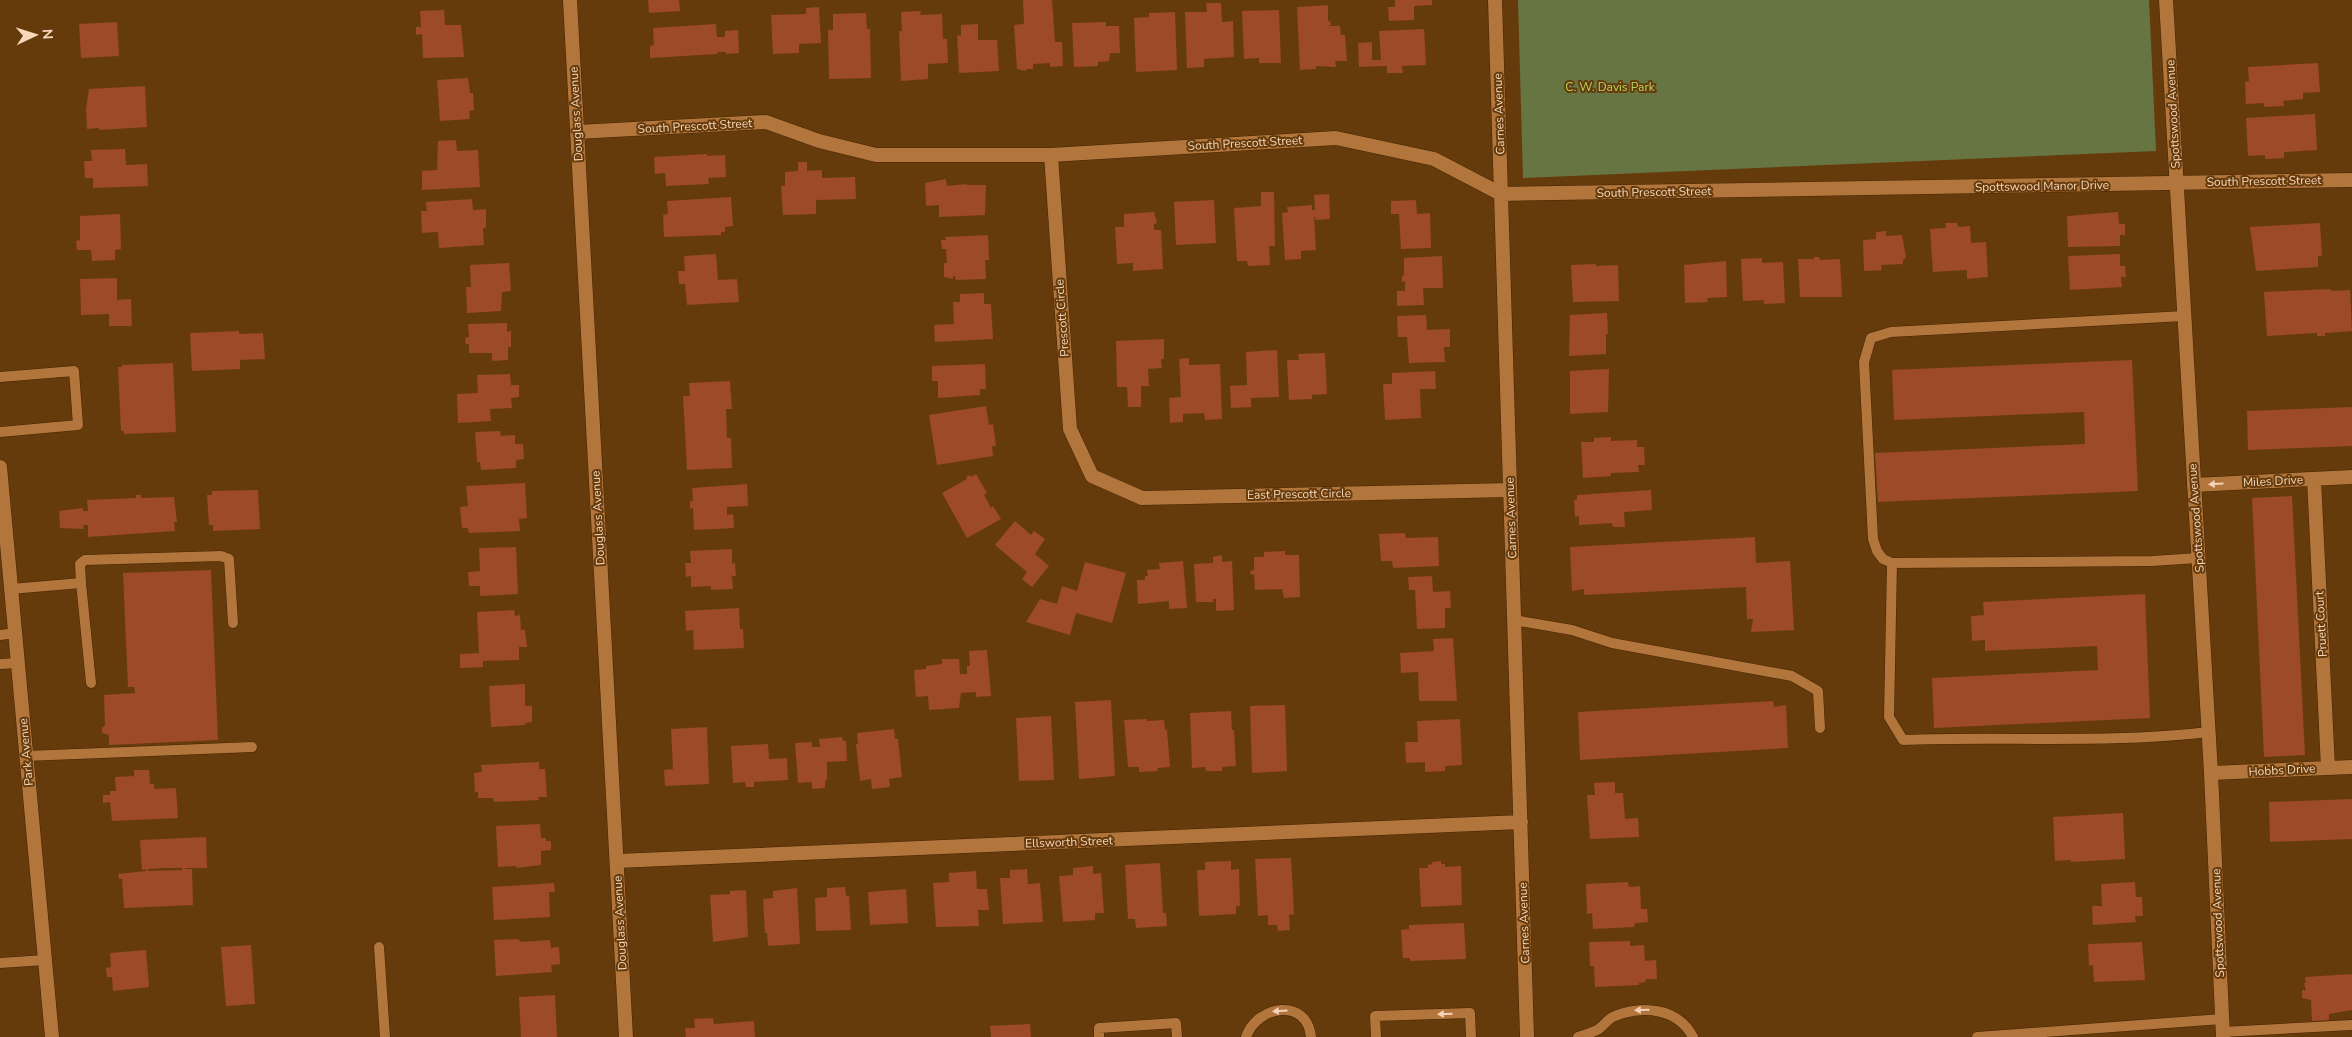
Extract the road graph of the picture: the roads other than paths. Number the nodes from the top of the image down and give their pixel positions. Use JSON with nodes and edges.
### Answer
{"nodes":[{"id":1,"x":570,"y":0,"type":"edge"},
{"id":2,"x":1495,"y":0,"type":"edge"},
{"id":3,"x":2166,"y":0,"type":"edge"},
{"id":4,"x":577,"y":132,"type":"junction"},
{"id":5,"x":1051,"y":155,"type":"junction"},
{"id":6,"x":2352,"y":180,"type":"edge"},
{"id":7,"x":2176,"y":183,"type":"junction"},
{"id":8,"x":1907,"y":189,"type":"joint"},
{"id":9,"x":1501,"y":194,"type":"junction"},
{"id":10,"x":2184,"y":316,"type":"junction"},
{"id":11,"x":0,"y":377,"type":"edge"},
{"id":12,"x":0,"y":432,"type":"edge"},
{"id":13,"x":0,"y":467,"type":"edge"},
{"id":14,"x":1092,"y":476,"type":"joint"},
{"id":15,"x":2352,"y":477,"type":"edge"},
{"id":16,"x":2314,"y":479,"type":"junction"},
{"id":17,"x":2194,"y":485,"type":"junction"},
{"id":18,"x":1510,"y":490,"type":"junction"},
{"id":19,"x":3,"y":527,"type":"edge"},
{"id":20,"x":2198,"y":558,"type":"junction"},
{"id":21,"x":1892,"y":563,"type":"junction"},
{"id":22,"x":81,"y":583,"type":"junction"},
{"id":23,"x":11,"y":589,"type":"junction"},
{"id":24,"x":1514,"y":620,"type":"junction"},
{"id":25,"x":233,"y":623,"type":"dead end"},
{"id":26,"x":15,"y":633,"type":"junction"},
{"id":27,"x":0,"y":635,"type":"edge"},
{"id":28,"x":18,"y":663,"type":"junction"},
{"id":29,"x":0,"y":664,"type":"edge"},
{"id":30,"x":91,"y":682,"type":"dead end"},
{"id":31,"x":1820,"y":728,"type":"dead end"},
{"id":32,"x":2209,"y":732,"type":"junction"},
{"id":33,"x":252,"y":747,"type":"dead end"},
{"id":34,"x":26,"y":756,"type":"junction"},
{"id":35,"x":2352,"y":767,"type":"edge"},
{"id":36,"x":2328,"y":768,"type":"junction"},
{"id":37,"x":2211,"y":774,"type":"junction"},
{"id":38,"x":1521,"y":822,"type":"junction"},
{"id":39,"x":617,"y":861,"type":"junction"},
{"id":40,"x":379,"y":947,"type":"dead end"},
{"id":41,"x":45,"y":960,"type":"junction"},
{"id":42,"x":0,"y":963,"type":"edge"},
{"id":43,"x":2352,"y":1025,"type":"edge"},
{"id":44,"x":2222,"y":1029,"type":"edge"},
{"id":45,"x":1584,"y":1036,"type":"edge"},
{"id":46,"x":52,"y":1037,"type":"edge"},
{"id":47,"x":385,"y":1037,"type":"edge"},
{"id":48,"x":626,"y":1037,"type":"edge"},
{"id":49,"x":1099,"y":1037,"type":"edge"},
{"id":50,"x":1177,"y":1037,"type":"edge"},
{"id":51,"x":1246,"y":1037,"type":"edge"},
{"id":52,"x":1311,"y":1037,"type":"edge"},
{"id":53,"x":1376,"y":1037,"type":"edge"},
{"id":54,"x":1471,"y":1037,"type":"edge"},
{"id":55,"x":1527,"y":1037,"type":"edge"},
{"id":56,"x":1693,"y":1037,"type":"edge"},
{"id":57,"x":1977,"y":1037,"type":"edge"}],
"edges":[{"from":1,"to":4,"type":"street","name":"Douglass Avenue"},
{"from":2,"to":9,"type":"street","name":"Carnes Avenue"},
{"from":3,"to":7,"type":"street","name":"Spottswood Avenue"},
{"from":4,"to":5,"type":"street","name":"South Prescott Street"},
{"from":4,"to":39,"type":"street","name":"Douglass Avenue"},
{"from":5,"to":9,"type":"street","name":"South Prescott Street"},
{"from":5,"to":14,"type":"street","name":"Prescott Circle"},
{"from":6,"to":7,"type":"street","name":"South Prescott Street"},
{"from":7,"to":8,"type":"street","name":"Spottswood Manor Drive"},
{"from":7,"to":10,"type":"street","name":"Spottswood Avenue"},
{"from":8,"to":9,"type":"street","name":"South Prescott Street"},
{"from":9,"to":18,"type":"street","name":"Carnes Avenue"},
{"from":10,"to":17,"type":"street","name":"Spottswood Avenue"},
{"from":10,"to":21,"type":"lane"},
{"from":11,"to":12,"type":"lane"},
{"from":13,"to":19,"type":"street","name":"Park Avenue"},
{"from":14,"to":18,"type":"street","name":"East Prescott Circle"},
{"from":15,"to":16,"type":"street","name":"Miles Drive"},
{"from":16,"to":17,"type":"street","name":"Miles Drive","one_way":true},
{"from":16,"to":36,"type":"street","name":"Pruett Court"},
{"from":17,"to":20,"type":"street","name":"Spottswood Avenue"},
{"from":18,"to":24,"type":"street","name":"Carnes Avenue"},
{"from":19,"to":23,"type":"street","name":"Park Avenue"},
{"from":20,"to":21,"type":"lane"},
{"from":20,"to":32,"type":"street","name":"Spottswood Avenue"},
{"from":21,"to":32,"type":"lane"},
{"from":22,"to":23,"type":"lane"},
{"from":22,"to":25,"type":"lane"},
{"from":22,"to":30,"type":"lane"},
{"from":23,"to":26,"type":"street","name":"Park Avenue"},
{"from":24,"to":31,"type":"lane"},
{"from":24,"to":38,"type":"street","name":"Carnes Avenue"},
{"from":26,"to":27,"type":"lane"},
{"from":26,"to":28,"type":"street","name":"Park Avenue"},
{"from":28,"to":29,"type":"lane"},
{"from":28,"to":34,"type":"street","name":"Park Avenue"},
{"from":32,"to":37,"type":"street","name":"Spottswood Avenue"},
{"from":33,"to":34,"type":"lane"},
{"from":34,"to":41,"type":"street","name":"Park Avenue"},
{"from":35,"to":36,"type":"street","name":"Hobbs Drive"},
{"from":36,"to":37,"type":"street","name":"Hobbs Drive"},
{"from":37,"to":44,"type":"street","name":"Spottswood Avenue"},
{"from":38,"to":39,"type":"street","name":"Ellsworth Street"},
{"from":38,"to":55,"type":"street","name":"Carnes Avenue"},
{"from":39,"to":48,"type":"street","name":"Douglass Avenue"},
{"from":40,"to":47,"type":"lane"},
{"from":41,"to":42,"type":"lane"},
{"from":41,"to":46,"type":"street","name":"Park Avenue"},
{"from":43,"to":44,"type":"lane"},
{"from":44,"to":57,"type":"lane"},
{"from":56,"to":45,"type":"lane","one_way":true},
{"from":49,"to":50,"type":"lane"},
{"from":52,"to":51,"type":"lane","one_way":true},
{"from":54,"to":53,"type":"lane","one_way":true}]}
